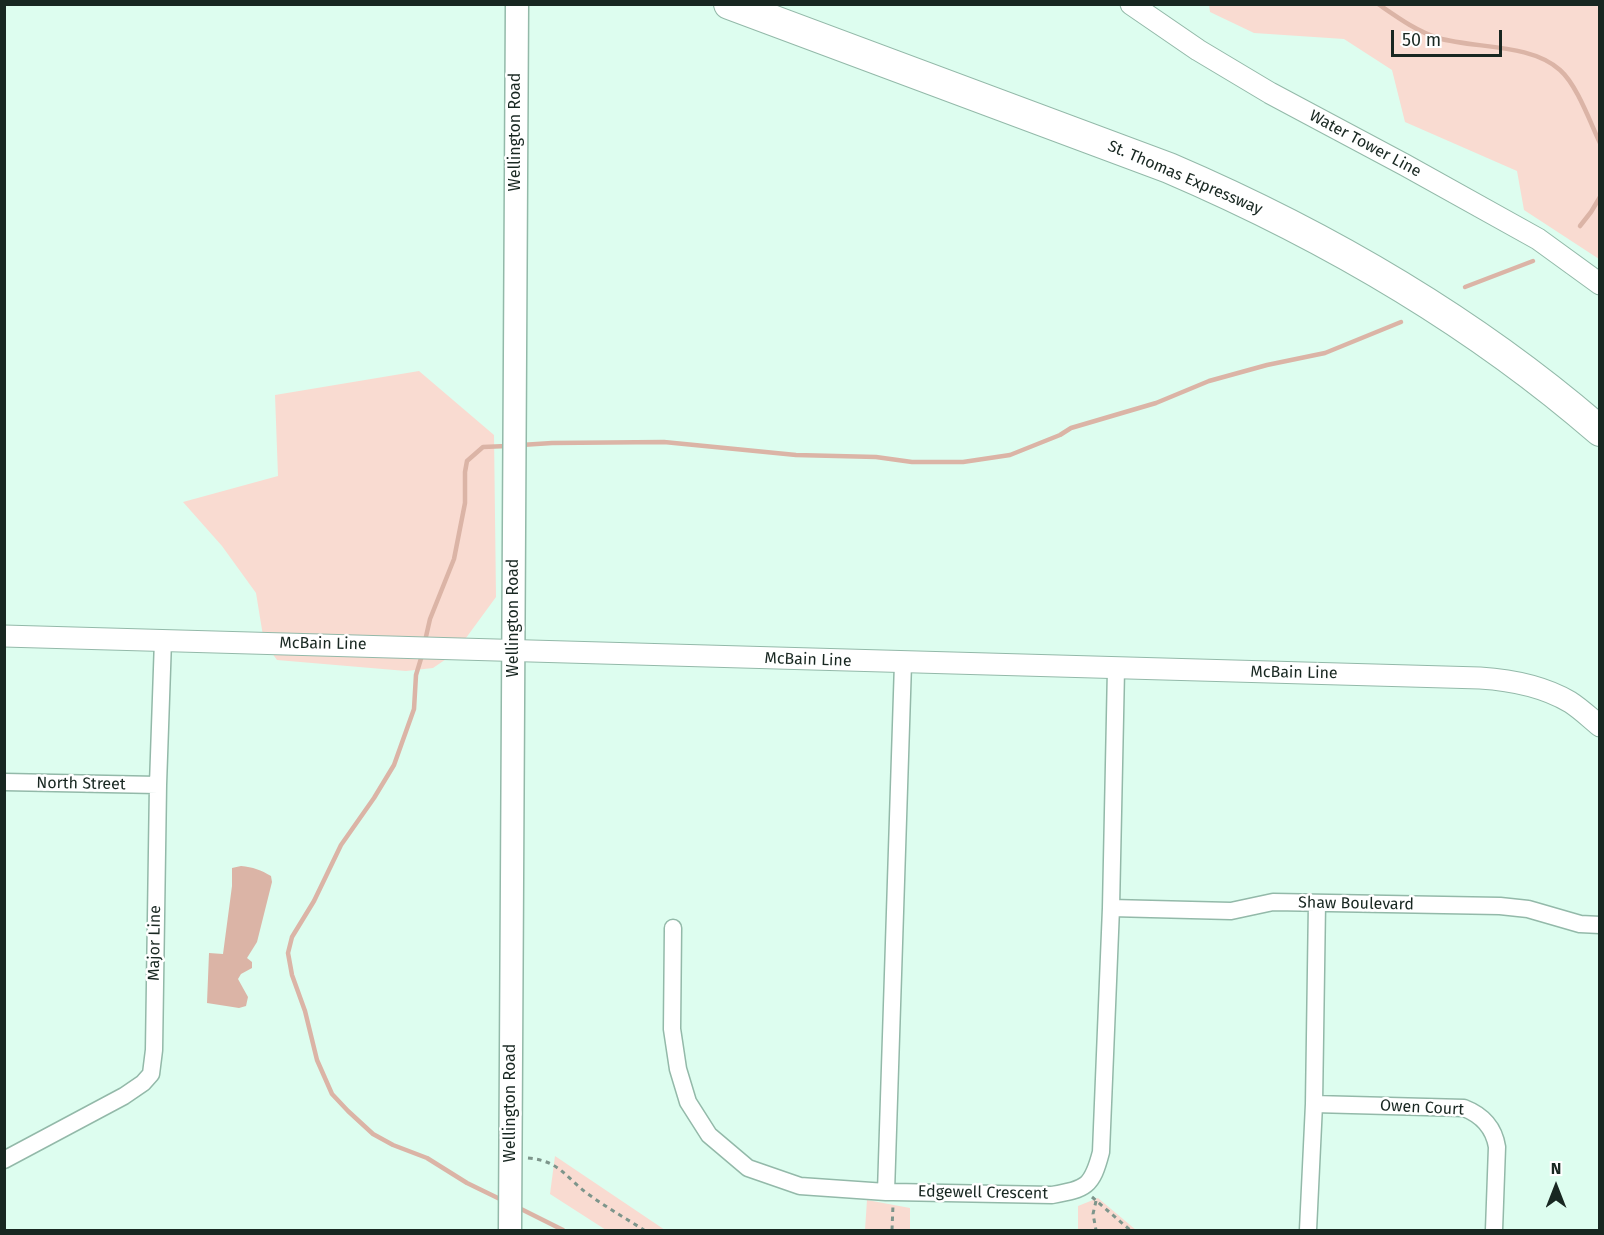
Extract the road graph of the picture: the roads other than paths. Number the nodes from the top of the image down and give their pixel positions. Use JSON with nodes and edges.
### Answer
{"nodes":[{"id":1,"x":517,"y":4,"type":"edge"},
{"id":2,"x":729,"y":4,"type":"edge"},
{"id":3,"x":777,"y":4,"type":"edge"},
{"id":4,"x":1131,"y":4,"type":"edge"},
{"id":5,"x":1088,"y":138,"type":"junction"},
{"id":6,"x":1599,"y":284,"type":"edge"},
{"id":7,"x":1599,"y":431,"type":"edge"},
{"id":8,"x":4,"y":636,"type":"edge"},
{"id":9,"x":163,"y":640,"type":"junction"},
{"id":10,"x":514,"y":649,"type":"junction"},
{"id":11,"x":903,"y":663,"type":"junction"},
{"id":12,"x":1116,"y":669,"type":"junction"},
{"id":13,"x":1599,"y":726,"type":"edge"},
{"id":14,"x":4,"y":782,"type":"edge"},
{"id":15,"x":158,"y":785,"type":"junction"},
{"id":16,"x":1317,"y":903,"type":"junction"},
{"id":17,"x":1111,"y":908,"type":"junction"},
{"id":18,"x":1599,"y":925,"type":"edge"},
{"id":19,"x":673,"y":928,"type":"dead end"},
{"id":20,"x":1314,"y":1104,"type":"junction"},
{"id":21,"x":4,"y":1160,"type":"edge"},
{"id":22,"x":890,"y":1192,"type":"junction"},
{"id":23,"x":510,"y":1230,"type":"edge"},
{"id":24,"x":1308,"y":1230,"type":"edge"},
{"id":25,"x":1494,"y":1230,"type":"edge"}],
"edges":[{"from":1,"to":10,"type":"main road","name":"Wellington Road"},
{"from":2,"to":5,"type":"highway","name":"St. Thomas Expressway"},
{"from":3,"to":5,"type":"highway"},
{"from":4,"to":6,"type":"street","name":"Water Tower Line"},
{"from":5,"to":7,"type":"highway","name":"St. Thomas Expressway"},
{"from":8,"to":9,"type":"street","name":"McBain Line"},
{"from":9,"to":10,"type":"street","name":"McBain Line"},
{"from":9,"to":15,"type":"street","name":"Major Line"},
{"from":10,"to":11,"type":"street","name":"McBain Line"},
{"from":10,"to":23,"type":"main road","name":"Wellington Road"},
{"from":11,"to":12,"type":"street","name":"McBain Line"},
{"from":11,"to":22,"type":"street"},
{"from":12,"to":13,"type":"street","name":"McBain Line"},
{"from":12,"to":17,"type":"street"},
{"from":14,"to":15,"type":"street","name":"North Street"},
{"from":15,"to":21,"type":"street","name":"Major Line"},
{"from":16,"to":17,"type":"street","name":"Shaw Boulevard"},
{"from":16,"to":18,"type":"street","name":"Shaw Boulevard"},
{"from":16,"to":20,"type":"street"},
{"from":17,"to":22,"type":"street","name":"Edgewell Crescent"},
{"from":19,"to":22,"type":"street","name":"Edgewell Crescent"},
{"from":20,"to":24,"type":"street"},
{"from":20,"to":25,"type":"street","name":"Owen Court"}]}
